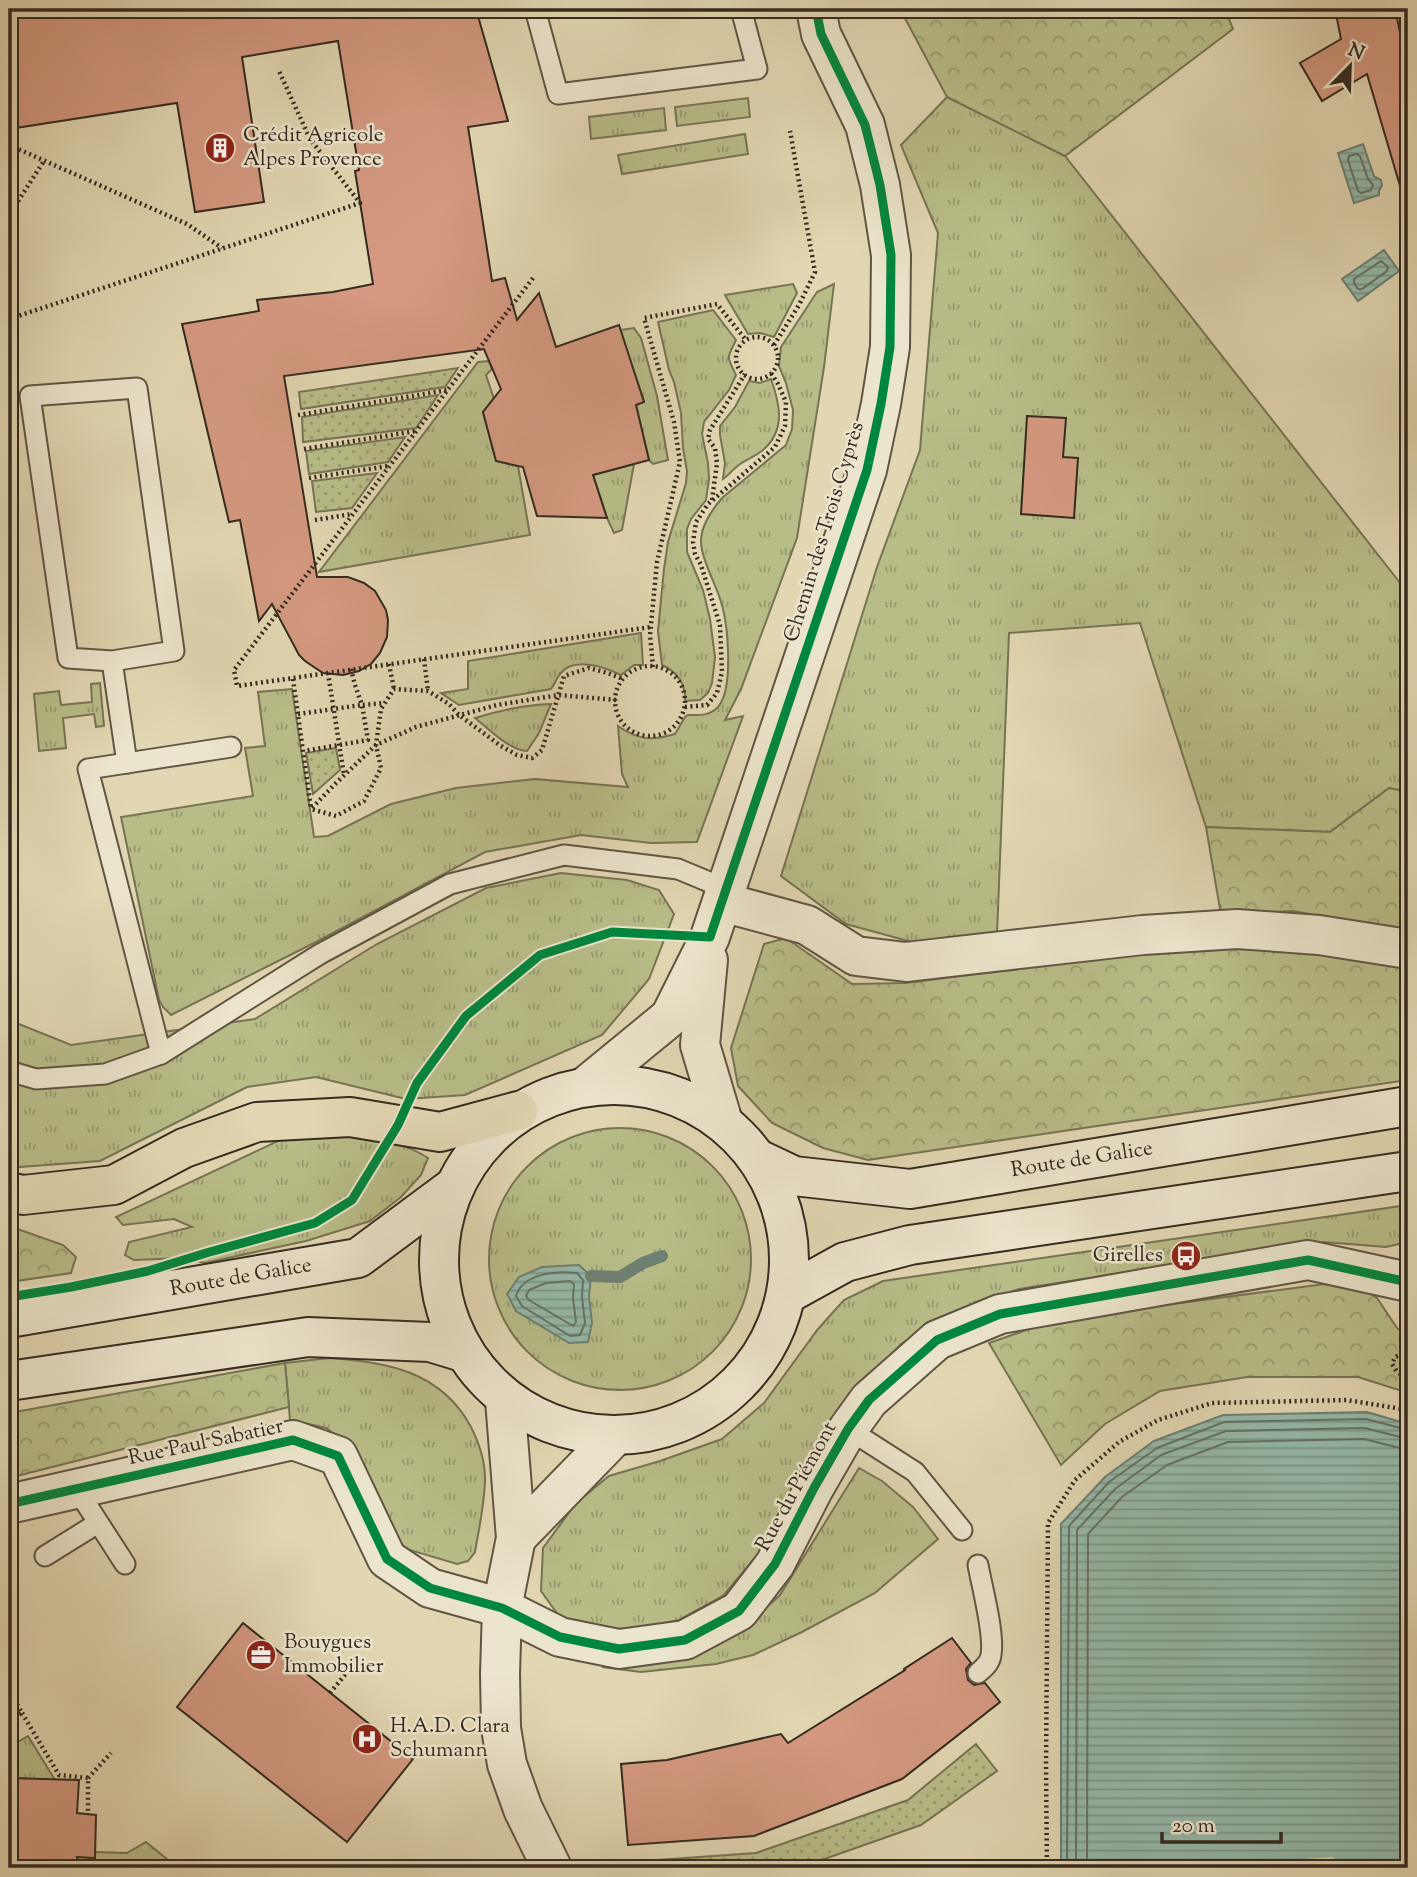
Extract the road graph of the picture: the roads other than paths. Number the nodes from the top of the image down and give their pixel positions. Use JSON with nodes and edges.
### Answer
{"nodes":[{"id":1,"x":535,"y":9,"type":"edge"},
{"id":2,"x":741,"y":9,"type":"edge"},
{"id":3,"x":816,"y":9,"type":"edge"},
{"id":4,"x":112,"y":661,"type":"junction"},
{"id":5,"x":231,"y":747,"type":"dead end"},
{"id":6,"x":127,"y":763,"type":"junction"},
{"id":7,"x":724,"y":896,"type":"junction"},
{"id":8,"x":710,"y":937,"type":"junction"},
{"id":9,"x":1408,"y":949,"type":"edge"},
{"id":10,"x":161,"y":1054,"type":"junction"},
{"id":11,"x":9,"y":1071,"type":"edge"},
{"id":12,"x":586,"y":1086,"type":"junction"},
{"id":13,"x":1408,"y":1106,"type":"edge"},
{"id":14,"x":518,"y":1111,"type":"junction"},
{"id":15,"x":723,"y":1122,"type":"junction"},
{"id":16,"x":758,"y":1159,"type":"junction"},
{"id":17,"x":1408,"y":1171,"type":"edge"},
{"id":18,"x":451,"y":1189,"type":"junction"},
{"id":19,"x":9,"y":1192,"type":"edge"},
{"id":20,"x":1408,"y":1282,"type":"edge"},
{"id":21,"x":787,"y":1294,"type":"junction"},
{"id":22,"x":9,"y":1318,"type":"edge"},
{"id":23,"x":463,"y":1352,"type":"junction"},
{"id":24,"x":9,"y":1381,"type":"edge"},
{"id":25,"x":505,"y":1400,"type":"junction"},
{"id":26,"x":848,"y":1429,"type":"junction"},
{"id":27,"x":614,"y":1437,"type":"junction"},
{"id":28,"x":76,"y":1488,"type":"junction"},
{"id":29,"x":9,"y":1504,"type":"edge"},
{"id":30,"x":99,"y":1523,"type":"junction"},
{"id":31,"x":962,"y":1530,"type":"dead end"},
{"id":32,"x":516,"y":1538,"type":"junction"},
{"id":33,"x":45,"y":1556,"type":"dead end"},
{"id":34,"x":125,"y":1564,"type":"dead end"},
{"id":35,"x":978,"y":1565,"type":"dead end"},
{"id":36,"x":502,"y":1608,"type":"junction"},
{"id":37,"x":978,"y":1673,"type":"dead end"},
{"id":38,"x":552,"y":1868,"type":"edge"}],
"edges":[{"from":1,"to":2,"type":"lane"},
{"from":3,"to":7,"type":"street","name":"Chemin des Trois Cyprès"},
{"from":4,"to":4,"type":"lane"},
{"from":4,"to":6,"type":"lane"},
{"from":5,"to":6,"type":"lane"},
{"from":6,"to":10,"type":"lane"},
{"from":7,"to":8,"type":"street","name":"Chemin des Trois Cyprès"},
{"from":7,"to":9,"type":"street"},
{"from":7,"to":10,"type":"lane"},
{"from":8,"to":12,"type":"street","name":"Chemin des Trois Cyprès"},
{"from":8,"to":15,"type":"street","name":"Chemin des Trois Cyprès"},
{"from":10,"to":11,"type":"lane"},
{"from":12,"to":14,"type":"street"},
{"from":12,"to":15,"type":"street"},
{"from":13,"to":16,"type":"street","name":"Route de Galice"},
{"from":14,"to":18,"type":"street"},
{"from":14,"to":19,"type":"highway"},
{"from":15,"to":16,"type":"street"},
{"from":16,"to":21,"type":"street"},
{"from":17,"to":21,"type":"street"},
{"from":18,"to":22,"type":"street","name":"Route de Galice"},
{"from":18,"to":23,"type":"street"},
{"from":20,"to":26,"type":"street","name":"Rue du Piémont"},
{"from":21,"to":27,"type":"street"},
{"from":23,"to":24,"type":"street"},
{"from":23,"to":25,"type":"street"},
{"from":25,"to":27,"type":"street"},
{"from":25,"to":32,"type":"street"},
{"from":26,"to":31,"type":"lane"},
{"from":26,"to":36,"type":"street","name":"Rue du Piémont"},
{"from":27,"to":32,"type":"street"},
{"from":28,"to":29,"type":"street","name":"Rue Paul Sabatier"},
{"from":28,"to":30,"type":"lane"},
{"from":28,"to":36,"type":"street","name":"Rue Paul Sabatier"},
{"from":30,"to":33,"type":"lane"},
{"from":30,"to":34,"type":"lane"},
{"from":32,"to":36,"type":"street"},
{"from":35,"to":37,"type":"lane"},
{"from":36,"to":38,"type":"street"}]}
